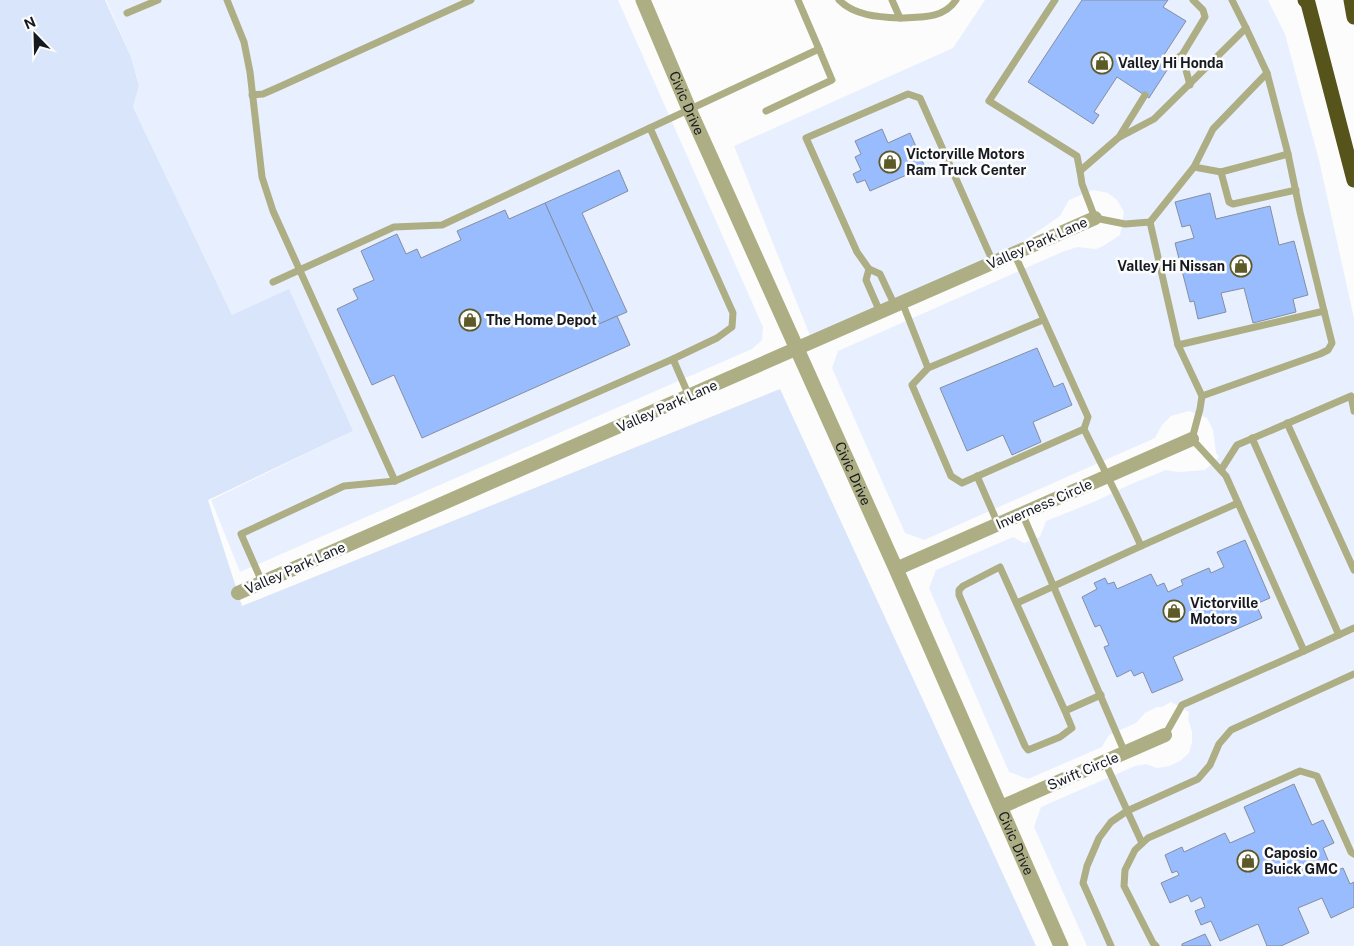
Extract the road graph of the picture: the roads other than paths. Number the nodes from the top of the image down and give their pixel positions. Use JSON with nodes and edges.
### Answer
{"nodes":[{"id":1,"x":158,"y":0,"type":"edge"},
{"id":2,"x":227,"y":0,"type":"edge"},
{"id":3,"x":471,"y":0,"type":"edge"},
{"id":4,"x":643,"y":0,"type":"edge"},
{"id":5,"x":798,"y":0,"type":"edge"},
{"id":6,"x":839,"y":0,"type":"edge"},
{"id":7,"x":892,"y":0,"type":"edge"},
{"id":8,"x":956,"y":0,"type":"edge"},
{"id":9,"x":1055,"y":0,"type":"edge"},
{"id":10,"x":1193,"y":0,"type":"edge"},
{"id":11,"x":1232,"y":0,"type":"edge"},
{"id":12,"x":1305,"y":0,"type":"edge"},
{"id":13,"x":1351,"y":0,"type":"edge"},
{"id":14,"x":127,"y":13,"type":"dead end"},
{"id":15,"x":1354,"y":17,"type":"edge"},
{"id":16,"x":900,"y":18,"type":"junction"},
{"id":17,"x":1246,"y":28,"type":"junction"},
{"id":18,"x":819,"y":49,"type":"junction"},
{"id":19,"x":1182,"y":55,"type":"junction"},
{"id":20,"x":1165,"y":65,"type":"dead end"},
{"id":21,"x":1267,"y":73,"type":"junction"},
{"id":22,"x":1190,"y":85,"type":"junction"},
{"id":23,"x":252,"y":95,"type":"junction"},
{"id":24,"x":1146,"y":95,"type":"dead end"},
{"id":25,"x":689,"y":109,"type":"junction"},
{"id":26,"x":766,"y":111,"type":"dead end"},
{"id":27,"x":650,"y":128,"type":"junction"},
{"id":28,"x":1118,"y":138,"type":"junction"},
{"id":29,"x":1288,"y":154,"type":"junction"},
{"id":30,"x":1194,"y":167,"type":"junction"},
{"id":31,"x":1080,"y":171,"type":"junction"},
{"id":32,"x":1221,"y":172,"type":"junction"},
{"id":33,"x":1354,"y":180,"type":"edge"},
{"id":34,"x":1296,"y":190,"type":"junction"},
{"id":35,"x":1095,"y":218,"type":"junction"},
{"id":36,"x":1150,"y":222,"type":"junction"},
{"id":37,"x":1014,"y":253,"type":"junction"},
{"id":38,"x":993,"y":262,"type":"junction"},
{"id":39,"x":299,"y":269,"type":"junction"},
{"id":40,"x":869,"y":269,"type":"junction"},
{"id":41,"x":273,"y":282,"type":"dead end"},
{"id":42,"x":899,"y":304,"type":"junction"},
{"id":43,"x":1324,"y":311,"type":"junction"},
{"id":44,"x":880,"y":312,"type":"junction"},
{"id":45,"x":1043,"y":320,"type":"junction"},
{"id":46,"x":1178,"y":345,"type":"junction"},
{"id":47,"x":796,"y":349,"type":"junction"},
{"id":48,"x":672,"y":359,"type":"junction"},
{"id":49,"x":928,"y":368,"type":"junction"},
{"id":50,"x":689,"y":396,"type":"junction"},
{"id":51,"x":1202,"y":396,"type":"junction"},
{"id":52,"x":1354,"y":411,"type":"edge"},
{"id":53,"x":1287,"y":423,"type":"junction"},
{"id":54,"x":1084,"y":430,"type":"junction"},
{"id":55,"x":1252,"y":438,"type":"junction"},
{"id":56,"x":1192,"y":439,"type":"junction"},
{"id":57,"x":1221,"y":470,"type":"junction"},
{"id":58,"x":977,"y":476,"type":"junction"},
{"id":59,"x":1107,"y":476,"type":"junction"},
{"id":60,"x":396,"y":480,"type":"junction"},
{"id":61,"x":1238,"y":503,"type":"junction"},
{"id":62,"x":1022,"y":513,"type":"junction"},
{"id":63,"x":998,"y":524,"type":"junction"},
{"id":64,"x":1141,"y":546,"type":"junction"},
{"id":65,"x":896,"y":569,"type":"junction"},
{"id":66,"x":1354,"y":570,"type":"edge"},
{"id":67,"x":262,"y":582,"type":"junction"},
{"id":68,"x":1053,"y":585,"type":"junction"},
{"id":69,"x":238,"y":593,"type":"dead end"},
{"id":70,"x":1016,"y":603,"type":"junction"},
{"id":71,"x":1354,"y":628,"type":"edge"},
{"id":72,"x":1339,"y":636,"type":"junction"},
{"id":73,"x":1304,"y":651,"type":"junction"},
{"id":74,"x":1354,"y":674,"type":"edge"},
{"id":75,"x":1101,"y":695,"type":"junction"},
{"id":76,"x":1065,"y":710,"type":"junction"},
{"id":77,"x":1165,"y":736,"type":"joint"},
{"id":78,"x":1126,"y":753,"type":"junction"},
{"id":79,"x":1104,"y":762,"type":"junction"},
{"id":80,"x":1000,"y":807,"type":"junction"},
{"id":81,"x":1128,"y":811,"type":"junction"},
{"id":82,"x":1142,"y":843,"type":"junction"},
{"id":83,"x":1354,"y":854,"type":"edge"},
{"id":84,"x":1061,"y":946,"type":"edge"},
{"id":85,"x":1111,"y":946,"type":"edge"},
{"id":86,"x":1156,"y":946,"type":"edge"}],
"edges":[{"from":1,"to":14,"type":"lane"},
{"from":2,"to":23,"type":"lane"},
{"from":3,"to":23,"type":"lane"},
{"from":4,"to":25,"type":"street","name":"Civic Drive"},
{"from":5,"to":18,"type":"lane"},
{"from":6,"to":16,"type":"lane"},
{"from":7,"to":16,"type":"lane"},
{"from":8,"to":16,"type":"lane"},
{"from":9,"to":31,"type":"lane"},
{"from":10,"to":19,"type":"lane"},
{"from":11,"to":17,"type":"lane"},
{"from":12,"to":33,"type":"highway"},
{"from":13,"to":15,"type":"highway"},
{"from":17,"to":21,"type":"lane"},
{"from":17,"to":22,"type":"lane"},
{"from":18,"to":25,"type":"lane"},
{"from":18,"to":26,"type":"lane"},
{"from":19,"to":20,"type":"lane"},
{"from":19,"to":22,"type":"lane"},
{"from":21,"to":29,"type":"lane"},
{"from":21,"to":30,"type":"lane"},
{"from":22,"to":28,"type":"lane"},
{"from":23,"to":39,"type":"lane"},
{"from":24,"to":28,"type":"lane"},
{"from":25,"to":27,"type":"lane"},
{"from":25,"to":47,"type":"street","name":"Civic Drive"},
{"from":27,"to":39,"type":"lane"},
{"from":27,"to":48,"type":"lane"},
{"from":28,"to":31,"type":"lane"},
{"from":29,"to":32,"type":"lane"},
{"from":29,"to":34,"type":"lane"},
{"from":30,"to":32,"type":"lane"},
{"from":30,"to":36,"type":"lane"},
{"from":31,"to":35,"type":"lane"},
{"from":32,"to":34,"type":"lane"},
{"from":34,"to":43,"type":"lane"},
{"from":35,"to":36,"type":"lane"},
{"from":35,"to":37,"type":"street","name":"Valley Park Lane"},
{"from":36,"to":46,"type":"lane"},
{"from":37,"to":38,"type":"street","name":"Valley Park Lane"},
{"from":37,"to":45,"type":"lane"},
{"from":38,"to":40,"type":"lane"},
{"from":38,"to":42,"type":"street","name":"Valley Park Lane"},
{"from":39,"to":41,"type":"lane"},
{"from":39,"to":60,"type":"lane"},
{"from":40,"to":42,"type":"lane"},
{"from":40,"to":44,"type":"lane"},
{"from":42,"to":44,"type":"street","name":"Valley Park Lane"},
{"from":42,"to":49,"type":"lane"},
{"from":43,"to":46,"type":"lane"},
{"from":43,"to":51,"type":"lane"},
{"from":44,"to":47,"type":"street","name":"Valley Park Lane"},
{"from":45,"to":49,"type":"lane"},
{"from":45,"to":54,"type":"lane"},
{"from":46,"to":51,"type":"lane"},
{"from":47,"to":50,"type":"street","name":"Valley Park Lane"},
{"from":47,"to":65,"type":"street","name":"Civic Drive"},
{"from":48,"to":50,"type":"lane"},
{"from":48,"to":60,"type":"lane"},
{"from":49,"to":58,"type":"lane"},
{"from":50,"to":67,"type":"street","name":"Valley Park Lane"},
{"from":51,"to":56,"type":"lane"},
{"from":52,"to":53,"type":"lane"},
{"from":53,"to":55,"type":"lane"},
{"from":53,"to":66,"type":"lane"},
{"from":54,"to":58,"type":"lane"},
{"from":54,"to":59,"type":"lane"},
{"from":55,"to":57,"type":"lane"},
{"from":55,"to":72,"type":"lane"},
{"from":56,"to":57,"type":"lane"},
{"from":56,"to":59,"type":"street","name":"Inverness Circle"},
{"from":57,"to":61,"type":"lane"},
{"from":58,"to":63,"type":"lane"},
{"from":59,"to":62,"type":"street","name":"Inverness Circle"},
{"from":59,"to":64,"type":"lane"},
{"from":60,"to":67,"type":"lane"},
{"from":61,"to":64,"type":"lane"},
{"from":61,"to":73,"type":"lane"},
{"from":62,"to":63,"type":"street","name":"Inverness Circle"},
{"from":62,"to":68,"type":"lane"},
{"from":63,"to":65,"type":"street","name":"Inverness Circle"},
{"from":64,"to":68,"type":"lane"},
{"from":65,"to":80,"type":"street","name":"Civic Drive"},
{"from":67,"to":69,"type":"street","name":"Valley Park Lane"},
{"from":68,"to":70,"type":"lane"},
{"from":68,"to":75,"type":"lane"},
{"from":70,"to":76,"type":"lane"},
{"from":70,"to":76,"type":"lane"},
{"from":71,"to":72,"type":"lane"},
{"from":72,"to":73,"type":"lane"},
{"from":73,"to":77,"type":"lane"},
{"from":74,"to":81,"type":"lane"},
{"from":75,"to":76,"type":"lane"},
{"from":75,"to":78,"type":"lane"},
{"from":77,"to":78,"type":"street","name":"Swift Circle"},
{"from":78,"to":79,"type":"street","name":"Swift Circle"},
{"from":79,"to":80,"type":"street","name":"Swift Circle"},
{"from":79,"to":81,"type":"lane"},
{"from":80,"to":84,"type":"street","name":"Civic Drive"},
{"from":81,"to":82,"type":"lane"},
{"from":81,"to":85,"type":"lane"},
{"from":82,"to":83,"type":"lane"},
{"from":82,"to":86,"type":"lane"}]}
